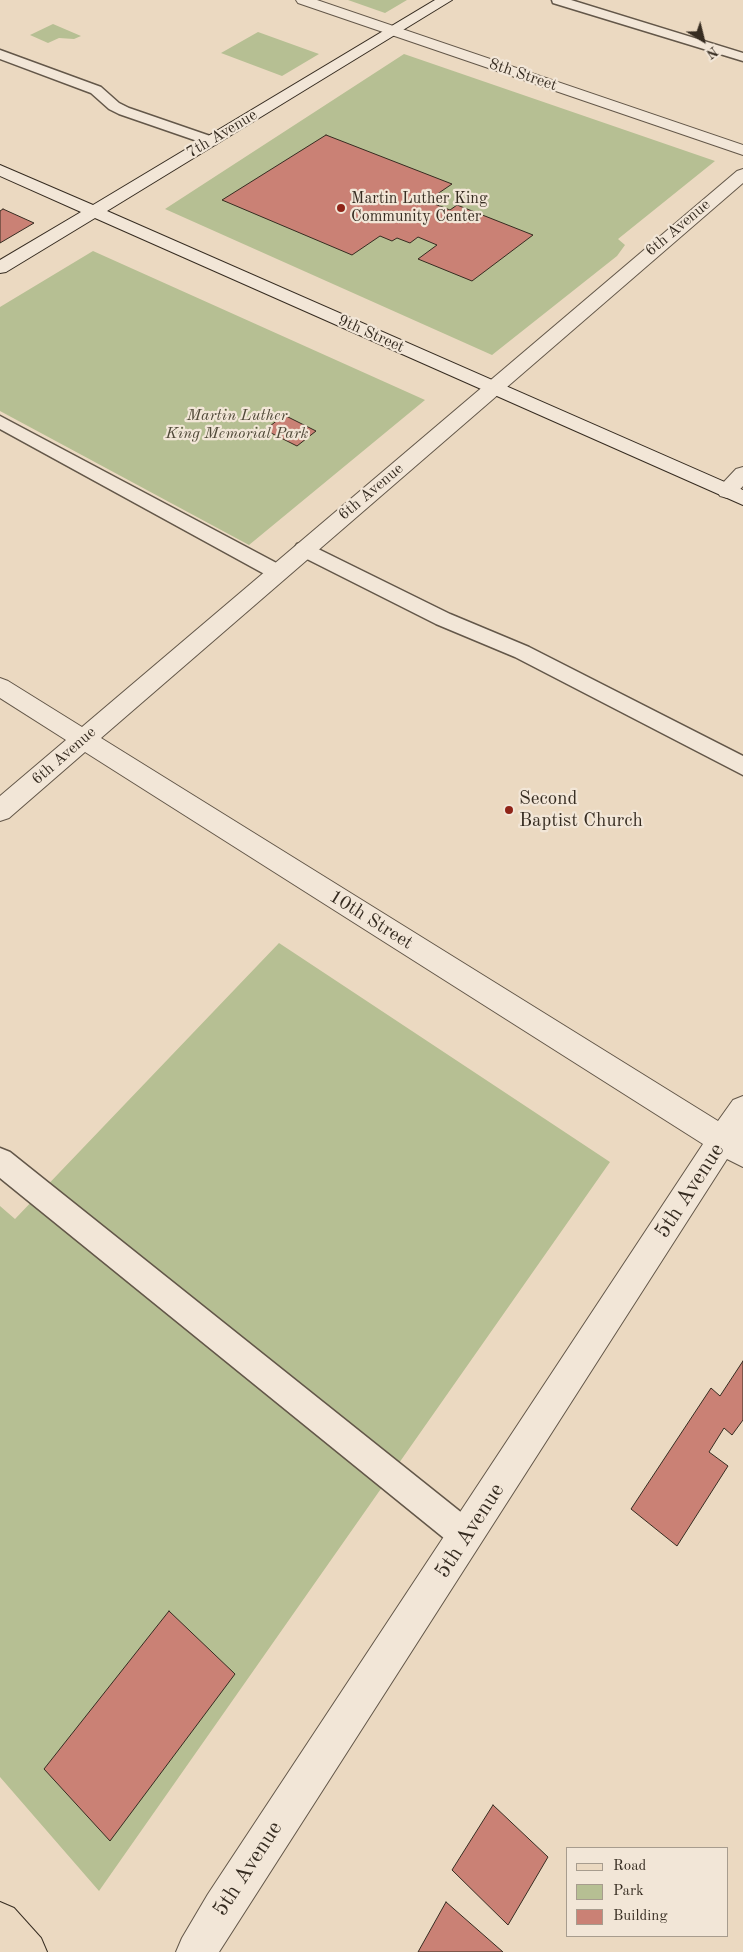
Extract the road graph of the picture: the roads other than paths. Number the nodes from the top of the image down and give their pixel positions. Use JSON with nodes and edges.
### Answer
{"nodes":[{"id":1,"x":303,"y":0,"type":"edge"},
{"id":2,"x":445,"y":0,"type":"edge"},
{"id":3,"x":558,"y":0,"type":"edge"},
{"id":4,"x":392,"y":31,"type":"junction"},
{"id":5,"x":0,"y":54,"type":"edge"},
{"id":6,"x":743,"y":57,"type":"edge"},
{"id":7,"x":211,"y":141,"type":"junction"},
{"id":8,"x":743,"y":150,"type":"edge"},
{"id":9,"x":0,"y":170,"type":"edge"},
{"id":10,"x":743,"y":174,"type":"edge"},
{"id":11,"x":94,"y":212,"type":"junction"},
{"id":12,"x":0,"y":268,"type":"edge"},
{"id":13,"x":493,"y":388,"type":"junction"},
{"id":14,"x":0,"y":422,"type":"edge"},
{"id":15,"x":743,"y":474,"type":"edge"},
{"id":16,"x":735,"y":494,"type":"edge"},
{"id":17,"x":304,"y":549,"type":"junction"},
{"id":18,"x":277,"y":572,"type":"junction"},
{"id":19,"x":0,"y":687,"type":"edge"},
{"id":20,"x":83,"y":740,"type":"junction"},
{"id":21,"x":743,"y":766,"type":"edge"},
{"id":22,"x":0,"y":811,"type":"edge"},
{"id":23,"x":743,"y":1109,"type":"edge"},
{"id":24,"x":733,"y":1146,"type":"edge"},
{"id":25,"x":0,"y":1162,"type":"edge"},
{"id":26,"x":466,"y":1536,"type":"junction"},
{"id":27,"x":0,"y":1922,"type":"edge"},
{"id":28,"x":27,"y":1952,"type":"edge"},
{"id":29,"x":196,"y":1952,"type":"edge"}],
"edges":[{"from":1,"to":4,"type":"street","name":"8th Street"},
{"from":2,"to":4,"type":"street","name":"7th Avenue"},
{"from":3,"to":6,"type":"lane"},
{"from":4,"to":7,"type":"street","name":"7th Avenue"},
{"from":4,"to":8,"type":"street","name":"8th Street"},
{"from":5,"to":7,"type":"lane"},
{"from":7,"to":11,"type":"street","name":"7th Avenue"},
{"from":9,"to":11,"type":"street","name":"9th Street"},
{"from":10,"to":13,"type":"street","name":"6th Avenue"},
{"from":11,"to":12,"type":"street","name":"7th Avenue"},
{"from":11,"to":13,"type":"street","name":"9th Street"},
{"from":13,"to":16,"type":"street","name":"9th Street"},
{"from":13,"to":17,"type":"street","name":"6th Avenue"},
{"from":14,"to":18,"type":"lane"},
{"from":15,"to":16,"type":"street"},
{"from":17,"to":18,"type":"street","name":"6th Avenue"},
{"from":17,"to":21,"type":"lane"},
{"from":18,"to":20,"type":"street","name":"6th Avenue"},
{"from":19,"to":20,"type":"street","name":"10th Street"},
{"from":20,"to":22,"type":"street","name":"6th Avenue"},
{"from":20,"to":24,"type":"street","name":"10th Street"},
{"from":23,"to":24,"type":"street","name":"5th Avenue"},
{"from":24,"to":26,"type":"street","name":"5th Avenue"},
{"from":25,"to":26,"type":"lane"},
{"from":26,"to":29,"type":"street","name":"5th Avenue"},
{"from":27,"to":28,"type":"main road"}]}
